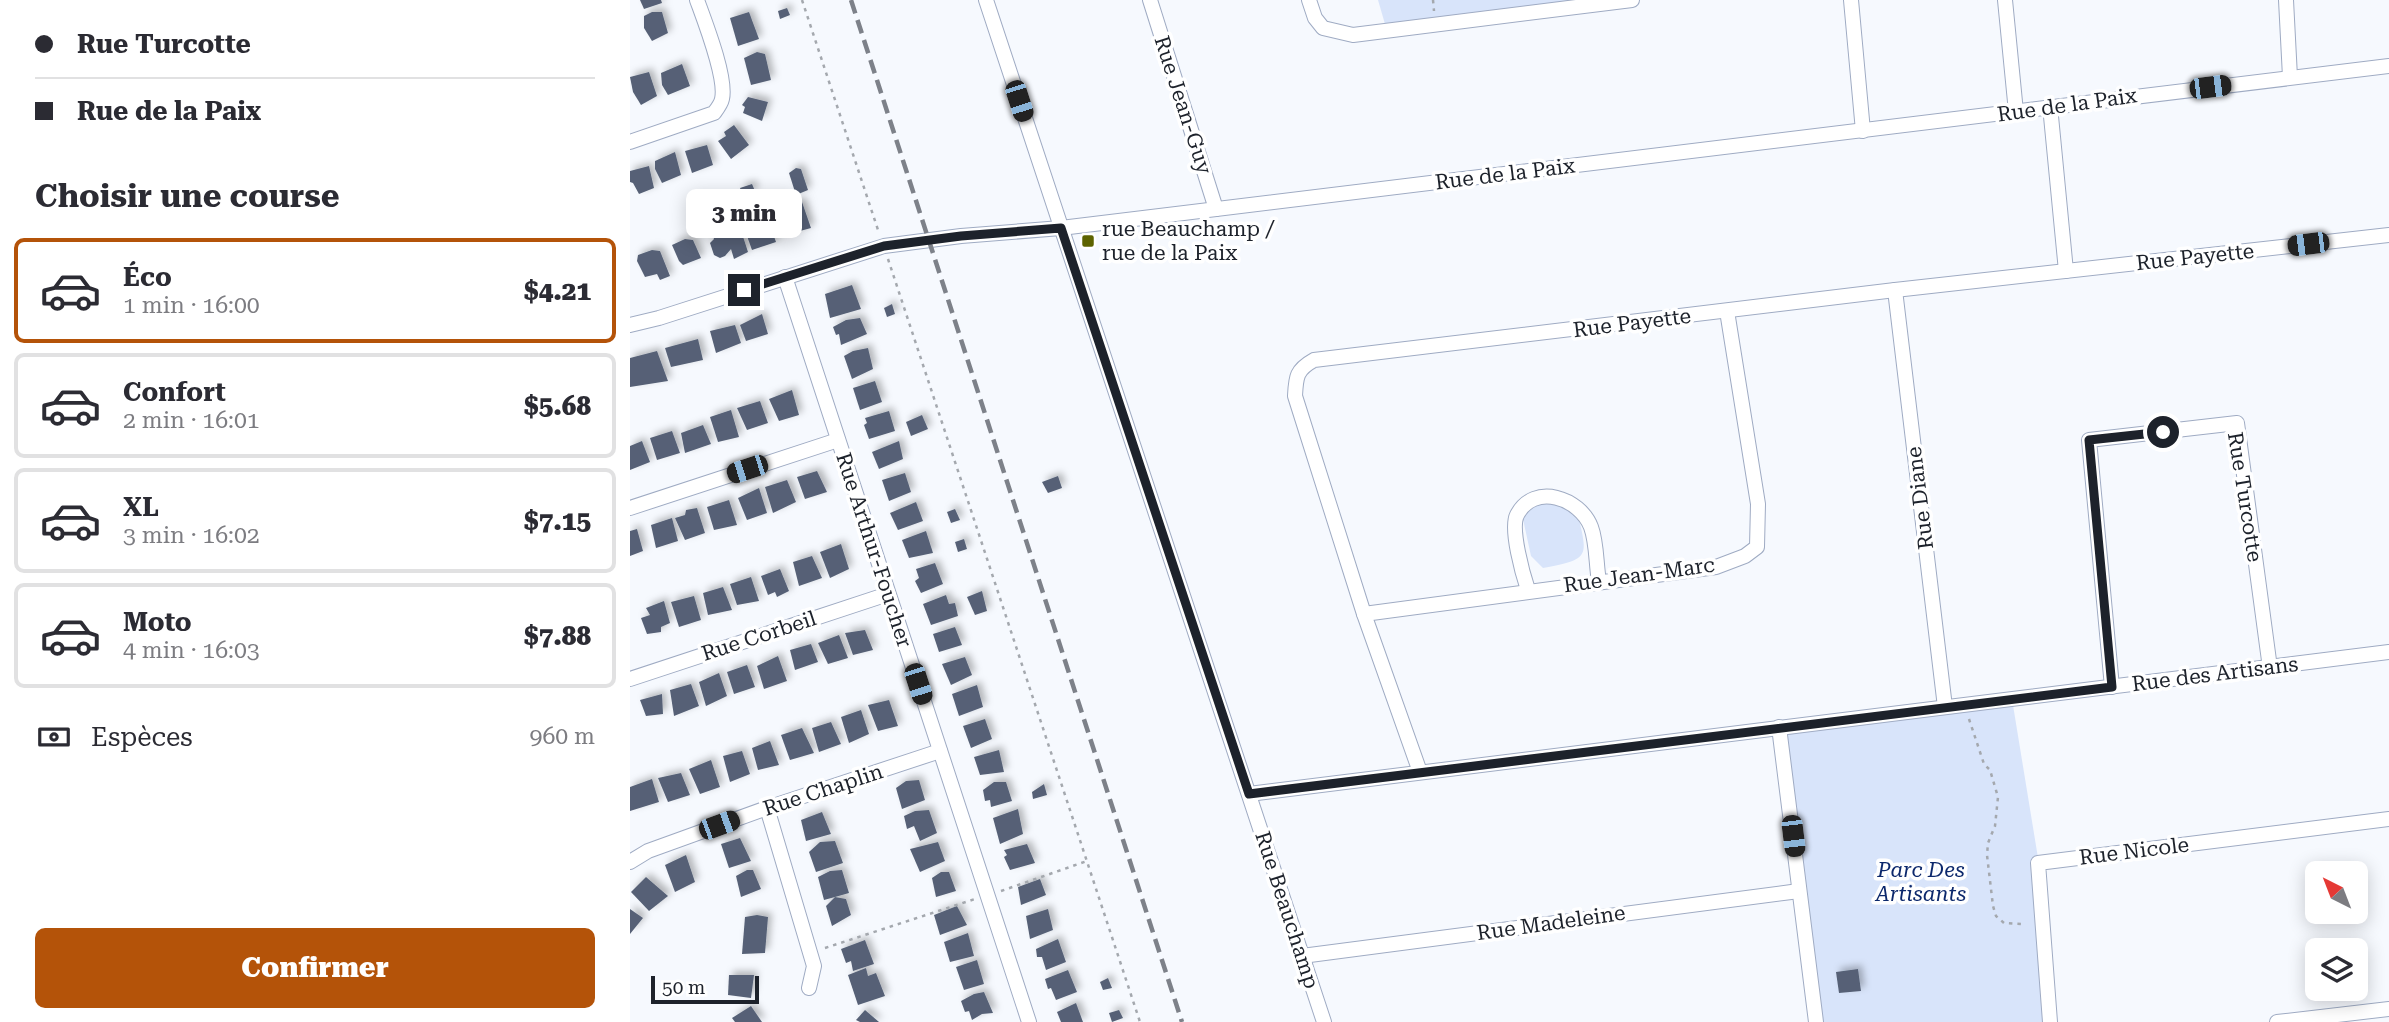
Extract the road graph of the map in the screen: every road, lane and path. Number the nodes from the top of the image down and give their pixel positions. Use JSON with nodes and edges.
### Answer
{"nodes":[{"id":1,"x":698,"y":0,"type":"edge"},
{"id":2,"x":802,"y":0,"type":"edge"},
{"id":3,"x":986,"y":0,"type":"edge"},
{"id":4,"x":1150,"y":0,"type":"edge"},
{"id":5,"x":1309,"y":0,"type":"edge"},
{"id":6,"x":1632,"y":0,"type":"edge"},
{"id":7,"x":1852,"y":0,"type":"edge"},
{"id":8,"x":2005,"y":0,"type":"edge"},
{"id":9,"x":2286,"y":0,"type":"edge"},
{"id":10,"x":2389,"y":66,"type":"edge"},
{"id":11,"x":2290,"y":77,"type":"junction"},
{"id":12,"x":2050,"y":106,"type":"junction"},
{"id":13,"x":2016,"y":112,"type":"junction"},
{"id":14,"x":1863,"y":131,"type":"junction"},
{"id":15,"x":630,"y":142,"type":"edge"},
{"id":16,"x":1216,"y":209,"type":"junction"},
{"id":17,"x":1061,"y":228,"type":"junction"},
{"id":18,"x":2389,"y":235,"type":"edge"},
{"id":19,"x":884,"y":246,"type":"junction"},
{"id":20,"x":2066,"y":271,"type":"junction"},
{"id":21,"x":785,"y":277,"type":"junction"},
{"id":22,"x":1895,"y":290,"type":"junction"},
{"id":23,"x":1727,"y":312,"type":"junction"},
{"id":24,"x":630,"y":325,"type":"edge"},
{"id":25,"x":838,"y":440,"type":"junction"},
{"id":26,"x":630,"y":508,"type":"edge"},
{"id":27,"x":1599,"y":581,"type":"junction"},
{"id":28,"x":1528,"y":590,"type":"junction"},
{"id":29,"x":888,"y":594,"type":"junction"},
{"id":30,"x":1364,"y":614,"type":"junction"},
{"id":31,"x":2389,"y":652,"type":"edge"},
{"id":32,"x":2270,"y":668,"type":"junction"},
{"id":33,"x":630,"y":679,"type":"edge"},
{"id":34,"x":2112,"y":687,"type":"junction"},
{"id":35,"x":1965,"y":706,"type":"junction"},
{"id":36,"x":1945,"y":707,"type":"junction"},
{"id":37,"x":1779,"y":727,"type":"junction"},
{"id":38,"x":940,"y":751,"type":"junction"},
{"id":39,"x":1420,"y":772,"type":"junction"},
{"id":40,"x":1249,"y":794,"type":"junction"},
{"id":41,"x":767,"y":808,"type":"junction"},
{"id":42,"x":2389,"y":820,"type":"edge"},
{"id":43,"x":1087,"y":861,"type":"junction"},
{"id":44,"x":630,"y":862,"type":"edge"},
{"id":45,"x":1799,"y":891,"type":"junction"},
{"id":46,"x":989,"y":895,"type":"junction"},
{"id":47,"x":2021,"y":924,"type":"dead end"},
{"id":48,"x":810,"y":953,"type":"junction"},
{"id":49,"x":1302,"y":956,"type":"junction"},
{"id":50,"x":809,"y":988,"type":"dead end"},
{"id":51,"x":2389,"y":1009,"type":"edge"},
{"id":52,"x":1029,"y":1022,"type":"edge"},
{"id":53,"x":1140,"y":1022,"type":"edge"},
{"id":54,"x":1324,"y":1022,"type":"edge"},
{"id":55,"x":1816,"y":1022,"type":"edge"},
{"id":56,"x":2050,"y":1022,"type":"edge"},
{"id":57,"x":2277,"y":1022,"type":"edge"}],
"edges":[{"from":1,"to":15,"type":"street"},
{"from":2,"to":19,"type":"path"},
{"from":3,"to":17,"type":"street","name":"Rue Beauchamp"},
{"from":4,"to":16,"type":"street","name":"Rue Jean-Guy"},
{"from":5,"to":6,"type":"street"},
{"from":7,"to":14,"type":"street"},
{"from":8,"to":13,"type":"street"},
{"from":9,"to":11,"type":"street"},
{"from":10,"to":11,"type":"street","name":"Rue de la Paix"},
{"from":11,"to":12,"type":"street","name":"Rue de la Paix"},
{"from":12,"to":13,"type":"street","name":"Rue de la Paix"},
{"from":12,"to":20,"type":"street"},
{"from":13,"to":14,"type":"street","name":"Rue de la Paix"},
{"from":14,"to":16,"type":"street","name":"Rue de la Paix"},
{"from":16,"to":17,"type":"street","name":"Rue de la Paix"},
{"from":17,"to":19,"type":"street","name":"Rue de la Paix"},
{"from":17,"to":40,"type":"street","name":"Rue Beauchamp"},
{"from":18,"to":20,"type":"street","name":"Rue Payette"},
{"from":19,"to":21,"type":"street","name":"Rue de la Paix"},
{"from":19,"to":43,"type":"path"},
{"from":20,"to":22,"type":"street","name":"Rue Payette"},
{"from":21,"to":24,"type":"street","name":"Rue de la Paix"},
{"from":21,"to":25,"type":"street","name":"Rue Arthur-Foucher"},
{"from":22,"to":23,"type":"street","name":"Rue Payette"},
{"from":22,"to":36,"type":"street","name":"Rue Diane"},
{"from":23,"to":27,"type":"street","name":"Rue Jean-Marc"},
{"from":23,"to":30,"type":"street","name":"Rue Payette"},
{"from":25,"to":26,"type":"street"},
{"from":25,"to":29,"type":"street","name":"Rue Arthur-Foucher"},
{"from":27,"to":28,"type":"street","name":"Rue Jean-Marc"},
{"from":27,"to":28,"type":"street"},
{"from":28,"to":30,"type":"street","name":"Rue Jean-Marc"},
{"from":29,"to":33,"type":"street","name":"Rue Corbeil"},
{"from":29,"to":38,"type":"street","name":"Rue Arthur-Foucher"},
{"from":30,"to":39,"type":"street","name":"Rue Payette"},
{"from":31,"to":32,"type":"street","name":"Rue des Artisans"},
{"from":32,"to":34,"type":"street","name":"Rue des Artisans"},
{"from":32,"to":34,"type":"street","name":"Rue Turcotte"},
{"from":34,"to":35,"type":"street","name":"Rue des Artisans"},
{"from":35,"to":36,"type":"street","name":"Rue des Artisans"},
{"from":35,"to":47,"type":"path"},
{"from":36,"to":37,"type":"street","name":"Rue des Artisans"},
{"from":37,"to":39,"type":"street","name":"Rue des Artisans"},
{"from":37,"to":45,"type":"street"},
{"from":38,"to":41,"type":"street","name":"Rue Chaplin"},
{"from":38,"to":46,"type":"street","name":"Rue Arthur-Foucher"},
{"from":39,"to":40,"type":"street","name":"Rue des Artisans"},
{"from":40,"to":49,"type":"street","name":"Rue Beauchamp"},
{"from":41,"to":44,"type":"street","name":"Rue Chaplin"},
{"from":41,"to":48,"type":"street"},
{"from":42,"to":56,"type":"street","name":"Rue Nicole"},
{"from":43,"to":46,"type":"path"},
{"from":43,"to":53,"type":"path"},
{"from":45,"to":49,"type":"street","name":"Rue Madeleine"},
{"from":45,"to":55,"type":"street"},
{"from":46,"to":48,"type":"path"},
{"from":46,"to":52,"type":"street","name":"Rue Arthur-Foucher"},
{"from":48,"to":50,"type":"street"},
{"from":49,"to":54,"type":"street","name":"Rue Beauchamp"},
{"from":51,"to":57,"type":"street"}]}
